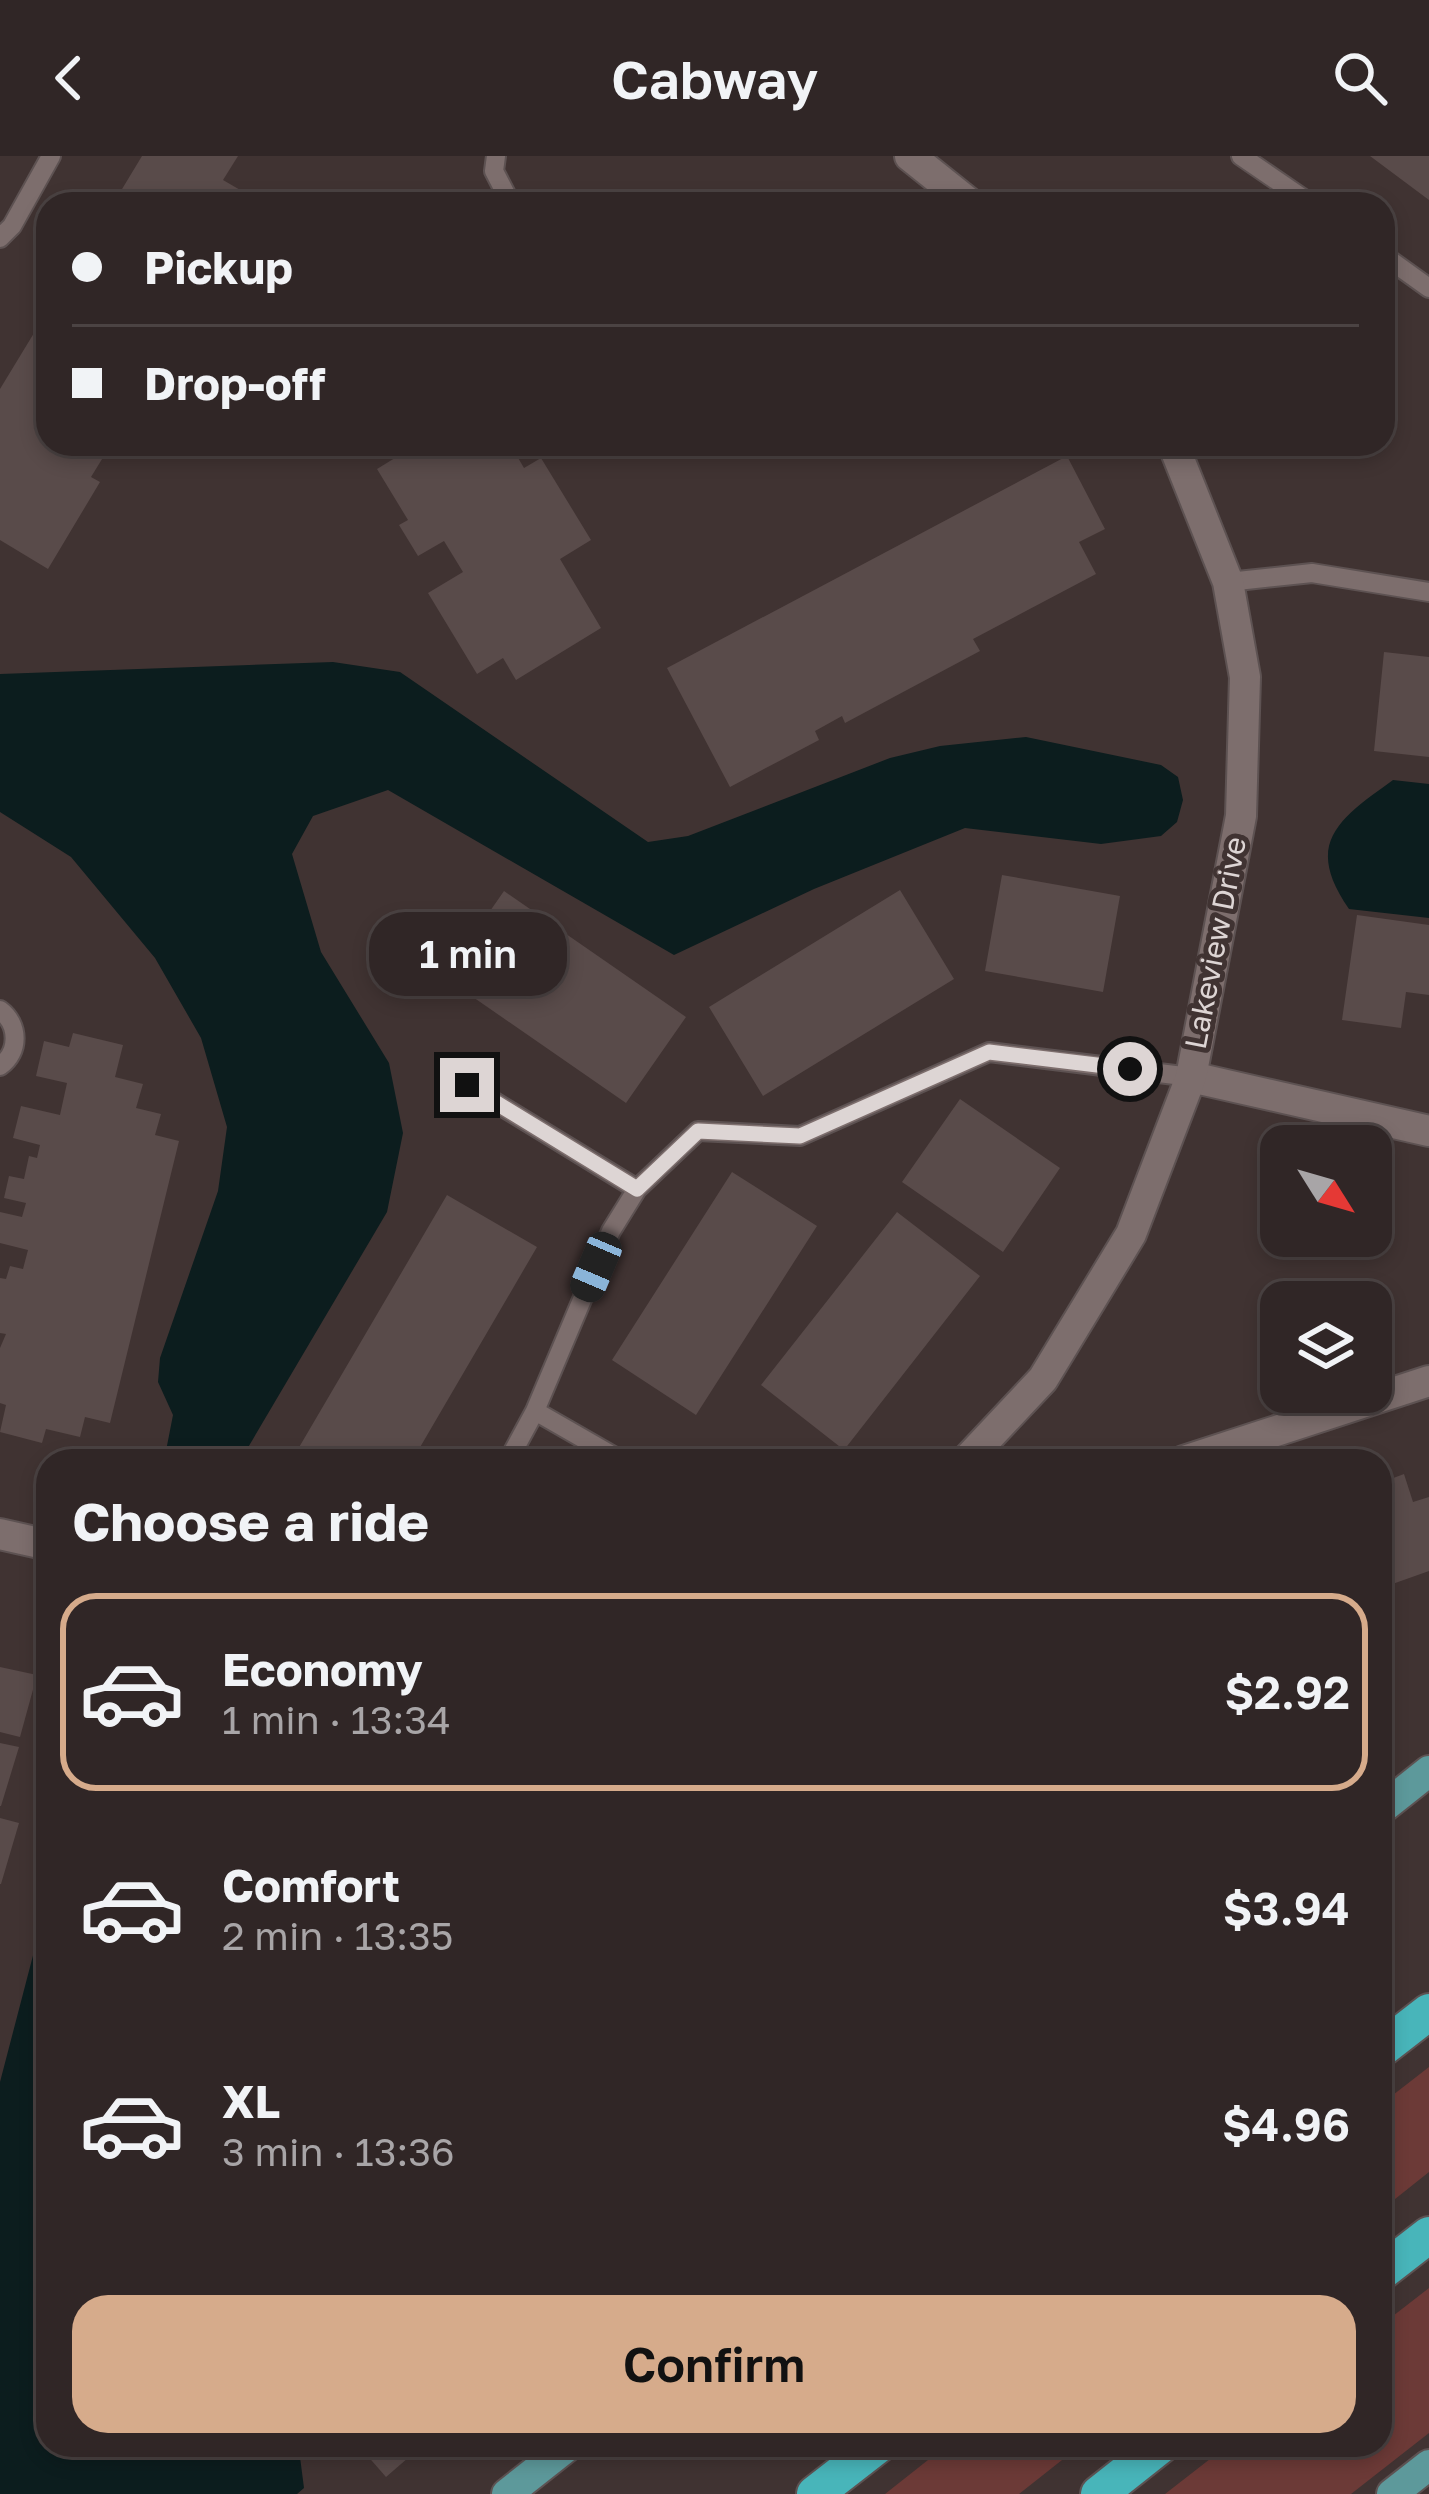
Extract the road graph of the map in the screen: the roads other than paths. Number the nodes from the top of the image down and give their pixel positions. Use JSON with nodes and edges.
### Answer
{"nodes":[{"id":1,"x":51,"y":156,"type":"edge"},
{"id":2,"x":496,"y":156,"type":"edge"},
{"id":3,"x":910,"y":156,"type":"edge"},
{"id":4,"x":1241,"y":156,"type":"edge"},
{"id":5,"x":505,"y":192,"type":"edge"},
{"id":6,"x":955,"y":192,"type":"edge"},
{"id":7,"x":1294,"y":192,"type":"edge"},
{"id":8,"x":0,"y":238,"type":"edge"},
{"id":9,"x":1395,"y":264,"type":"edge"},
{"id":10,"x":1429,"y":288,"type":"edge"},
{"id":11,"x":1178,"y":456,"type":"edge"},
{"id":12,"x":1228,"y":582,"type":"junction"},
{"id":13,"x":1429,"y":592,"type":"edge"},
{"id":14,"x":0,"y":1010,"type":"edge"},
{"id":15,"x":0,"y":1066,"type":"edge"},
{"id":16,"x":1190,"y":1077,"type":"junction"},
{"id":17,"x":467,"y":1085,"type":"dead end"},
{"id":18,"x":1429,"y":1131,"type":"edge"},
{"id":19,"x":637,"y":1189,"type":"junction"},
{"id":20,"x":1429,"y":1381,"type":"edge"},
{"id":21,"x":535,"y":1411,"type":"junction"},
{"id":22,"x":514,"y":1449,"type":"edge"},
{"id":23,"x":601,"y":1449,"type":"edge"},
{"id":24,"x":977,"y":1449,"type":"edge"},
{"id":25,"x":1221,"y":1449,"type":"edge"},
{"id":26,"x":0,"y":1534,"type":"edge"},
{"id":27,"x":36,"y":1542,"type":"edge"},
{"id":28,"x":1429,"y":1772,"type":"edge"},
{"id":29,"x":1392,"y":1801,"type":"edge"},
{"id":30,"x":1429,"y":2012,"type":"edge"},
{"id":31,"x":1392,"y":2041,"type":"edge"},
{"id":32,"x":1429,"y":2235,"type":"edge"},
{"id":33,"x":1392,"y":2264,"type":"edge"},
{"id":34,"x":554,"y":2457,"type":"edge"},
{"id":35,"x":863,"y":2457,"type":"edge"},
{"id":36,"x":1146,"y":2457,"type":"edge"},
{"id":37,"x":1429,"y":2465,"type":"edge"},
{"id":38,"x":507,"y":2494,"type":"edge"},
{"id":39,"x":815,"y":2494,"type":"edge"},
{"id":40,"x":1099,"y":2494,"type":"edge"},
{"id":41,"x":1392,"y":2494,"type":"edge"}],
"edges":[{"from":1,"to":8,"type":"lane"},
{"from":2,"to":5,"type":"lane"},
{"from":3,"to":6,"type":"street"},
{"from":4,"to":7,"type":"lane"},
{"from":9,"to":10,"type":"lane"},
{"from":11,"to":12,"type":"street","name":"Lakeview Drive"},
{"from":12,"to":13,"type":"lane"},
{"from":12,"to":16,"type":"street","name":"Lakeview Drive"},
{"from":14,"to":15,"type":"lane"},
{"from":16,"to":18,"type":"street"},
{"from":16,"to":19,"type":"lane"},
{"from":16,"to":24,"type":"street","name":"Lakeview Drive"},
{"from":17,"to":19,"type":"lane"},
{"from":19,"to":21,"type":"lane"},
{"from":20,"to":25,"type":"street"},
{"from":21,"to":22,"type":"lane"},
{"from":21,"to":23,"type":"lane"},
{"from":26,"to":27,"type":"street"},
{"from":28,"to":29,"type":"main road"},
{"from":30,"to":31,"type":"highway"},
{"from":32,"to":33,"type":"highway"},
{"from":34,"to":38,"type":"main road"},
{"from":35,"to":39,"type":"highway"},
{"from":36,"to":40,"type":"highway"},
{"from":37,"to":41,"type":"main road"}]}
